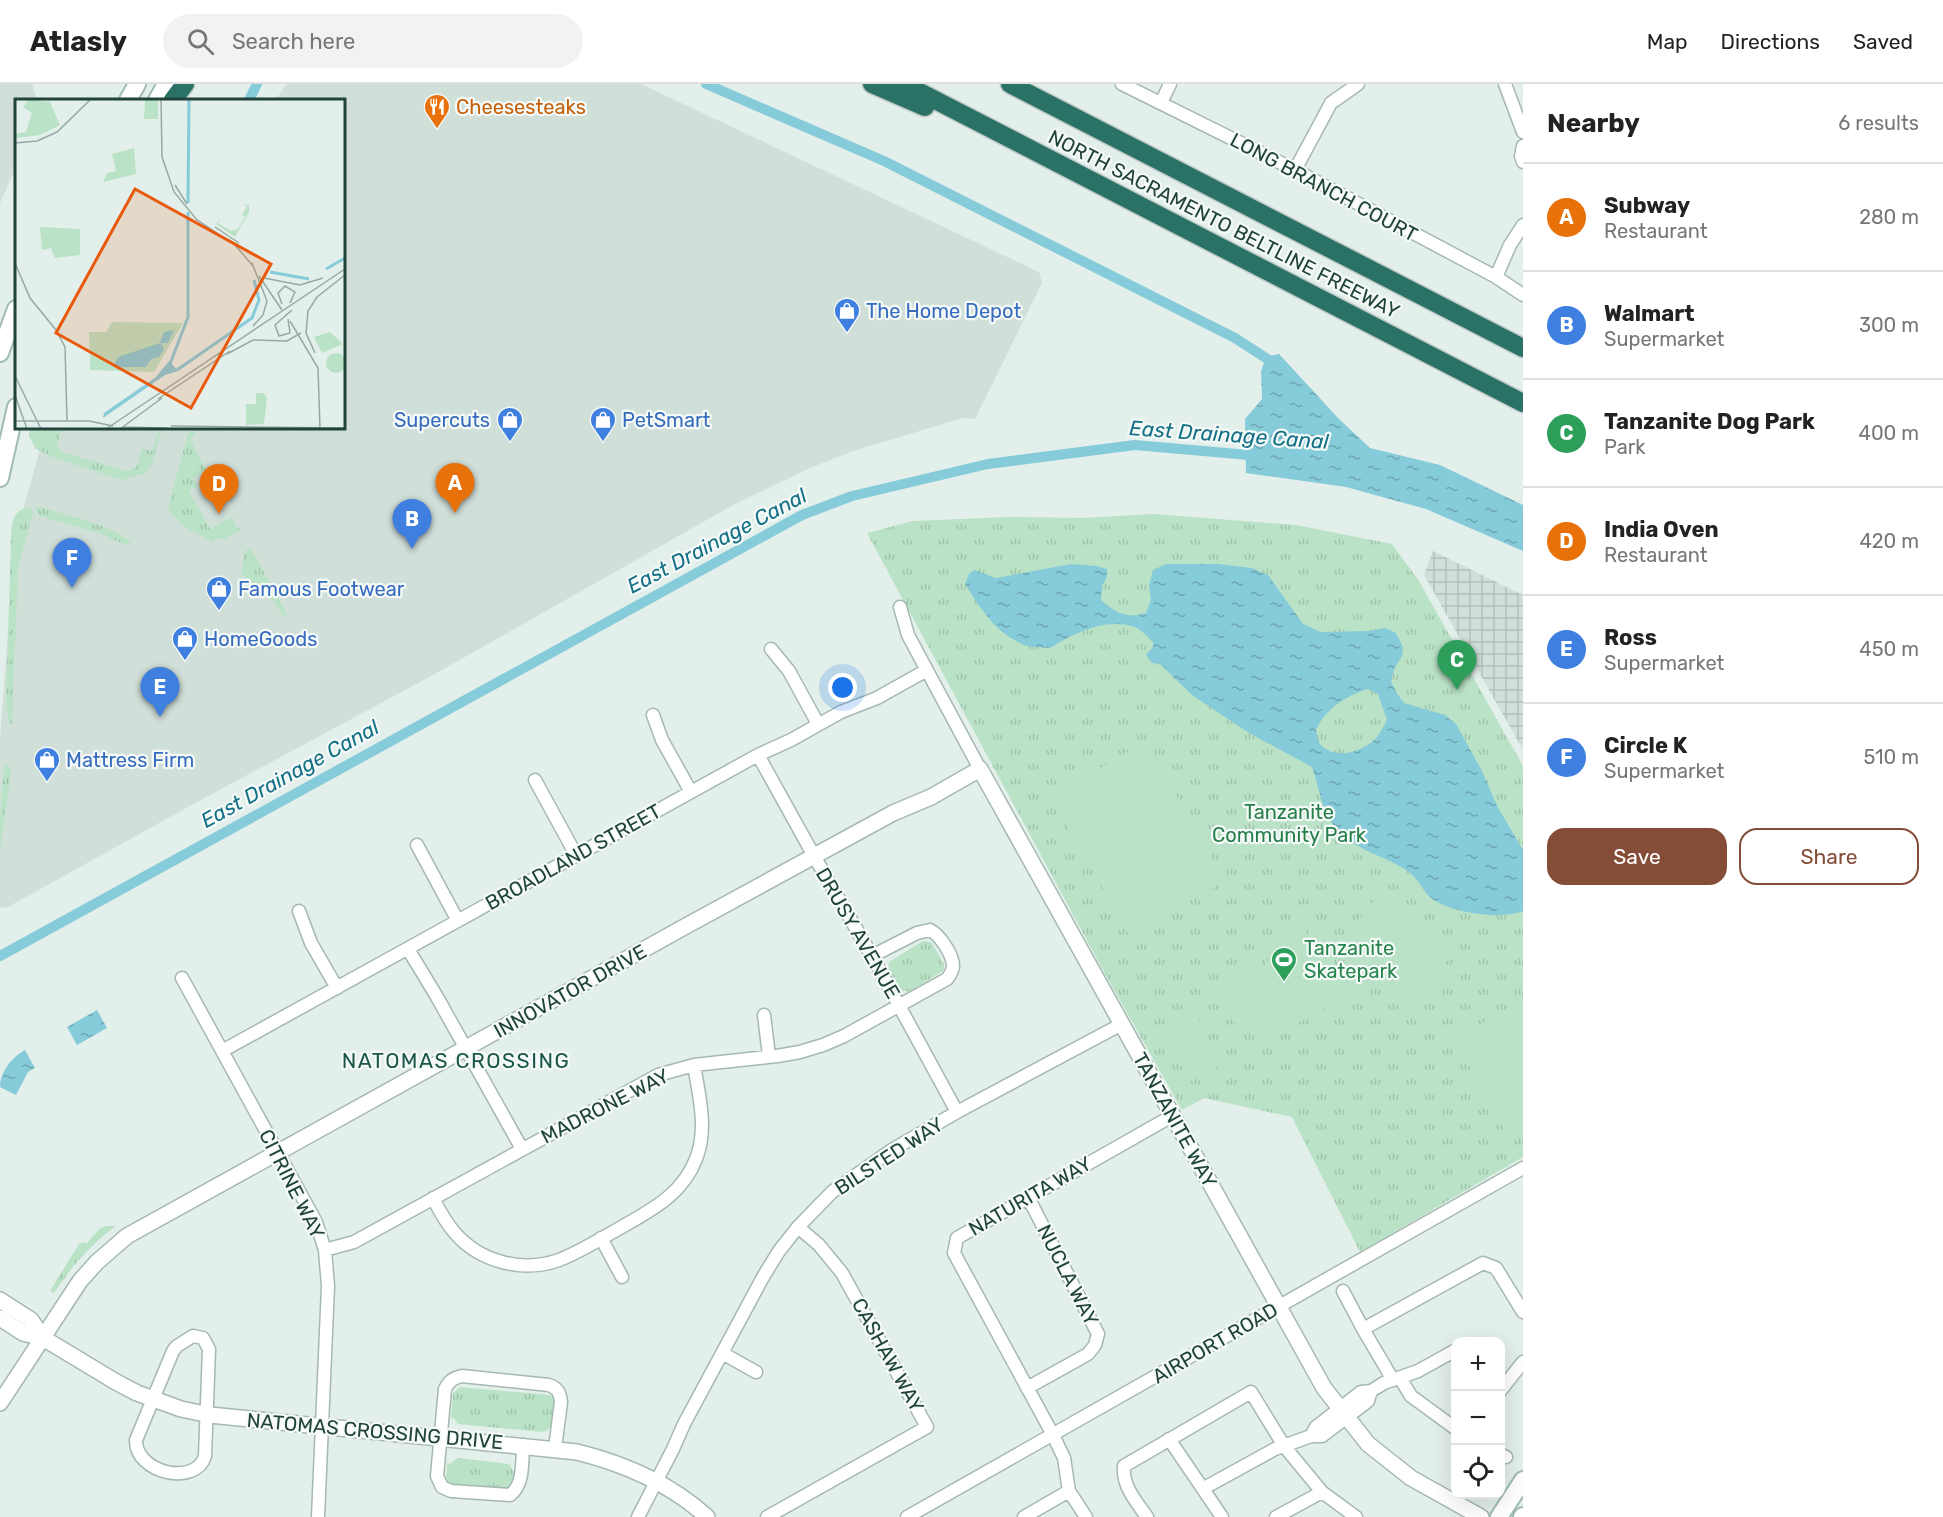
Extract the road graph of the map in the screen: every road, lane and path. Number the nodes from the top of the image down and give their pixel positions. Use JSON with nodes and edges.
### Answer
{"nodes":[{"id":1,"x":137,"y":84,"type":"edge"},
{"id":2,"x":166,"y":84,"type":"edge"},
{"id":3,"x":185,"y":84,"type":"edge"},
{"id":4,"x":872,"y":84,"type":"edge"},
{"id":5,"x":904,"y":84,"type":"edge"},
{"id":6,"x":1011,"y":84,"type":"edge"},
{"id":7,"x":1122,"y":84,"type":"edge"},
{"id":8,"x":1170,"y":84,"type":"edge"},
{"id":9,"x":1358,"y":84,"type":"edge"},
{"id":10,"x":1505,"y":84,"type":"edge"},
{"id":11,"x":129,"y":99,"type":"edge"},
{"id":12,"x":158,"y":99,"type":"edge"},
{"id":13,"x":174,"y":99,"type":"edge"},
{"id":14,"x":1161,"y":103,"type":"junction"},
{"id":15,"x":1523,"y":132,"type":"edge"},
{"id":16,"x":1523,"y":146,"type":"edge"},
{"id":17,"x":1523,"y":162,"type":"edge"},
{"id":18,"x":1295,"y":170,"type":"junction"},
{"id":19,"x":1088,"y":179,"type":"junction"},
{"id":20,"x":1523,"y":225,"type":"edge"},
{"id":21,"x":1345,"y":256,"type":"junction"},
{"id":22,"x":1496,"y":278,"type":"junction"},
{"id":23,"x":1523,"y":295,"type":"edge"},
{"id":24,"x":15,"y":312,"type":"edge"},
{"id":25,"x":1523,"y":340,"type":"edge"},
{"id":26,"x":1523,"y":348,"type":"edge"},
{"id":27,"x":0,"y":353,"type":"edge"},
{"id":28,"x":1523,"y":403,"type":"edge"},
{"id":29,"x":15,"y":411,"type":"edge"},
{"id":30,"x":2,"y":460,"type":"edge"},
{"id":31,"x":0,"y":478,"type":"edge"},
{"id":32,"x":900,"y":607,"type":"dead end"},
{"id":33,"x":771,"y":649,"type":"dead end"},
{"id":34,"x":927,"y":670,"type":"junction"},
{"id":35,"x":653,"y":715,"type":"dead end"},
{"id":36,"x":818,"y":724,"type":"junction"},
{"id":37,"x":758,"y":754,"type":"junction"},
{"id":38,"x":980,"y":770,"type":"junction"},
{"id":39,"x":535,"y":780,"type":"dead end"},
{"id":40,"x":690,"y":792,"type":"junction"},
{"id":41,"x":417,"y":845,"type":"dead end"},
{"id":42,"x":576,"y":855,"type":"junction"},
{"id":43,"x":814,"y":856,"type":"junction"},
{"id":44,"x":299,"y":911,"type":"dead end"},
{"id":45,"x":458,"y":921,"type":"junction"},
{"id":46,"x":408,"y":949,"type":"junction"},
{"id":47,"x":872,"y":956,"type":"junction"},
{"id":48,"x":182,"y":978,"type":"dead end"},
{"id":49,"x":337,"y":988,"type":"junction"},
{"id":50,"x":899,"y":1005,"type":"junction"},
{"id":51,"x":764,"y":1015,"type":"dead end"},
{"id":52,"x":1122,"y":1024,"type":"junction"},
{"id":53,"x":466,"y":1049,"type":"junction"},
{"id":54,"x":222,"y":1052,"type":"junction"},
{"id":55,"x":770,"y":1056,"type":"junction"},
{"id":56,"x":694,"y":1065,"type":"junction"},
{"id":57,"x":957,"y":1112,"type":"junction"},
{"id":58,"x":1172,"y":1116,"type":"junction"},
{"id":59,"x":522,"y":1149,"type":"junction"},
{"id":60,"x":278,"y":1153,"type":"junction"},
{"id":61,"x":1523,"y":1168,"type":"edge"},
{"id":62,"x":1028,"y":1197,"type":"junction"},
{"id":63,"x":433,"y":1198,"type":"junction"},
{"id":64,"x":798,"y":1227,"type":"junction"},
{"id":65,"x":601,"y":1238,"type":"junction"},
{"id":66,"x":325,"y":1250,"type":"junction"},
{"id":67,"x":622,"y":1276,"type":"dead end"},
{"id":68,"x":1343,"y":1291,"type":"dead end"},
{"id":69,"x":0,"y":1300,"type":"edge"},
{"id":70,"x":1278,"y":1307,"type":"junction"},
{"id":71,"x":1523,"y":1312,"type":"edge"},
{"id":72,"x":0,"y":1318,"type":"edge"},
{"id":73,"x":1363,"y":1329,"type":"junction"},
{"id":74,"x":43,"y":1338,"type":"junction"},
{"id":75,"x":1451,"y":1352,"type":"edge"},
{"id":76,"x":722,"y":1353,"type":"junction"},
{"id":77,"x":1523,"y":1362,"type":"edge"},
{"id":78,"x":756,"y":1372,"type":"dead end"},
{"id":79,"x":1397,"y":1379,"type":"junction"},
{"id":80,"x":1505,"y":1383,"type":"edge"},
{"id":81,"x":1027,"y":1388,"type":"junction"},
{"id":82,"x":153,"y":1400,"type":"junction"},
{"id":83,"x":0,"y":1403,"type":"edge"},
{"id":84,"x":206,"y":1413,"type":"junction"},
{"id":85,"x":1343,"y":1413,"type":"junction"},
{"id":86,"x":322,"y":1426,"type":"junction"},
{"id":87,"x":1451,"y":1426,"type":"edge"},
{"id":88,"x":1053,"y":1435,"type":"junction"},
{"id":89,"x":441,"y":1437,"type":"junction"},
{"id":90,"x":1169,"y":1439,"type":"junction"},
{"id":91,"x":523,"y":1445,"type":"junction"},
{"id":92,"x":1284,"y":1446,"type":"junction"},
{"id":93,"x":555,"y":1448,"type":"junction"},
{"id":94,"x":1523,"y":1480,"type":"edge"},
{"id":95,"x":657,"y":1481,"type":"junction"},
{"id":96,"x":1204,"y":1488,"type":"junction"},
{"id":97,"x":1069,"y":1491,"type":"junction"},
{"id":98,"x":1322,"y":1491,"type":"junction"},
{"id":99,"x":318,"y":1517,"type":"edge"},
{"id":100,"x":638,"y":1517,"type":"edge"},
{"id":101,"x":707,"y":1517,"type":"edge"},
{"id":102,"x":767,"y":1517,"type":"edge"},
{"id":103,"x":908,"y":1517,"type":"edge"},
{"id":104,"x":1024,"y":1517,"type":"edge"},
{"id":105,"x":1086,"y":1517,"type":"edge"},
{"id":106,"x":1147,"y":1517,"type":"edge"},
{"id":107,"x":1222,"y":1517,"type":"edge"},
{"id":108,"x":1276,"y":1517,"type":"edge"},
{"id":109,"x":1356,"y":1517,"type":"edge"},
{"id":110,"x":1481,"y":1517,"type":"edge"},
{"id":111,"x":1499,"y":1517,"type":"edge"}],
"edges":[{"from":1,"to":11,"type":"main road"},
{"from":2,"to":12,"type":"main road"},
{"from":3,"to":13,"type":"highway"},
{"from":4,"to":19,"type":"highway"},
{"from":5,"to":19,"type":"highway","name":"NORTH SACRAMENTO BELTLINE FREEWAY"},
{"from":6,"to":21,"type":"highway","name":"NORTH SACRAMENTO BELTLINE FREEWAY"},
{"from":7,"to":14,"type":"street","name":"LONG BRANCH COURT"},
{"from":8,"to":14,"type":"street"},
{"from":9,"to":18,"type":"street"},
{"from":10,"to":15,"type":"street"},
{"from":14,"to":18,"type":"street","name":"LONG BRANCH COURT"},
{"from":16,"to":17,"type":"street"},
{"from":18,"to":22,"type":"street","name":"LONG BRANCH COURT"},
{"from":19,"to":28,"type":"highway","name":"NORTH SACRAMENTO BELTLINE FREEWAY"},
{"from":20,"to":22,"type":"street"},
{"from":21,"to":25,"type":"highway"},
{"from":21,"to":26,"type":"highway","name":"NORTH SACRAMENTO BELTLINE FREEWAY"},
{"from":22,"to":23,"type":"street","name":"LONG BRANCH COURT"},
{"from":24,"to":27,"type":"main road"},
{"from":29,"to":30,"type":"main road"},
{"from":30,"to":31,"type":"main road"},
{"from":32,"to":34,"type":"street","name":"TANZANITE WAY"},
{"from":33,"to":36,"type":"street"},
{"from":34,"to":36,"type":"street","name":"BROADLAND STREET"},
{"from":34,"to":38,"type":"street","name":"TANZANITE WAY"},
{"from":35,"to":40,"type":"street"},
{"from":36,"to":37,"type":"street","name":"BROADLAND STREET"},
{"from":37,"to":40,"type":"street","name":"BROADLAND STREET"},
{"from":37,"to":43,"type":"street","name":"DRUSY AVENUE"},
{"from":38,"to":43,"type":"street","name":"INNOVATOR DRIVE"},
{"from":38,"to":52,"type":"street","name":"TANZANITE WAY"},
{"from":39,"to":42,"type":"street"},
{"from":40,"to":42,"type":"street","name":"BROADLAND STREET"},
{"from":41,"to":45,"type":"street"},
{"from":42,"to":45,"type":"street","name":"BROADLAND STREET"},
{"from":43,"to":47,"type":"street","name":"DRUSY AVENUE"},
{"from":43,"to":53,"type":"street","name":"INNOVATOR DRIVE"},
{"from":44,"to":49,"type":"street"},
{"from":45,"to":46,"type":"street","name":"BROADLAND STREET"},
{"from":46,"to":49,"type":"street","name":"BROADLAND STREET"},
{"from":46,"to":53,"type":"street"},
{"from":47,"to":50,"type":"street","name":"DRUSY AVENUE"},
{"from":47,"to":50,"type":"street","name":"MADRONE WAY"},
{"from":48,"to":54,"type":"street","name":"CITRINE WAY"},
{"from":49,"to":54,"type":"street","name":"BROADLAND STREET"},
{"from":50,"to":55,"type":"street","name":"MADRONE WAY"},
{"from":50,"to":57,"type":"street","name":"DRUSY AVENUE"},
{"from":51,"to":55,"type":"street"},
{"from":52,"to":57,"type":"street","name":"BILSTED WAY"},
{"from":52,"to":58,"type":"street","name":"TANZANITE WAY"},
{"from":53,"to":59,"type":"street"},
{"from":53,"to":60,"type":"street","name":"INNOVATOR DRIVE"},
{"from":54,"to":60,"type":"street","name":"CITRINE WAY"},
{"from":55,"to":56,"type":"street","name":"MADRONE WAY"},
{"from":56,"to":59,"type":"street","name":"MADRONE WAY"},
{"from":56,"to":65,"type":"street"},
{"from":57,"to":64,"type":"street","name":"BILSTED WAY"},
{"from":58,"to":62,"type":"street","name":"NATURITA WAY"},
{"from":58,"to":70,"type":"street","name":"TANZANITE WAY"},
{"from":59,"to":63,"type":"street","name":"MADRONE WAY"},
{"from":60,"to":66,"type":"street","name":"CITRINE WAY"},
{"from":60,"to":74,"type":"street","name":"INNOVATOR DRIVE"},
{"from":61,"to":70,"type":"street","name":"AIRPORT ROAD"},
{"from":62,"to":81,"type":"street","name":"NUCLA WAY"},
{"from":62,"to":81,"type":"street","name":"NATURITA WAY"},
{"from":63,"to":65,"type":"street"},
{"from":63,"to":66,"type":"street","name":"MADRONE WAY"},
{"from":64,"to":76,"type":"street","name":"BILSTED WAY"},
{"from":64,"to":102,"type":"street","name":"CASHAW WAY"},
{"from":65,"to":67,"type":"street"},
{"from":66,"to":86,"type":"street","name":"CITRINE WAY"},
{"from":68,"to":73,"type":"street"},
{"from":69,"to":74,"type":"street","name":"NATOMAS CROSSING DRIVE"},
{"from":70,"to":85,"type":"street","name":"TANZANITE WAY"},
{"from":70,"to":88,"type":"street","name":"AIRPORT ROAD"},
{"from":71,"to":73,"type":"street"},
{"from":72,"to":74,"type":"street","name":"NATOMAS CROSSING DRIVE"},
{"from":73,"to":79,"type":"street"},
{"from":74,"to":82,"type":"street","name":"NATOMAS CROSSING DRIVE"},
{"from":74,"to":83,"type":"street","name":"INNOVATOR DRIVE"},
{"from":75,"to":79,"type":"street"},
{"from":76,"to":78,"type":"street"},
{"from":76,"to":95,"type":"street","name":"BILSTED WAY"},
{"from":77,"to":80,"type":"street"},
{"from":79,"to":85,"type":"street"},
{"from":79,"to":87,"type":"street"},
{"from":81,"to":88,"type":"street","name":"NATURITA WAY"},
{"from":82,"to":84,"type":"street","name":"NATOMAS CROSSING DRIVE"},
{"from":82,"to":84,"type":"street"},
{"from":82,"to":84,"type":"street"},
{"from":84,"to":86,"type":"street","name":"NATOMAS CROSSING DRIVE"},
{"from":85,"to":92,"type":"street"},
{"from":85,"to":110,"type":"street","name":"TANZANITE WAY"},
{"from":86,"to":89,"type":"street","name":"NATOMAS CROSSING DRIVE"},
{"from":86,"to":99,"type":"street","name":"CITRINE WAY"},
{"from":88,"to":97,"type":"street","name":"NATURITA WAY"},
{"from":88,"to":103,"type":"street","name":"AIRPORT ROAD"},
{"from":89,"to":91,"type":"street","name":"NATOMAS CROSSING DRIVE"},
{"from":89,"to":91,"type":"street"},
{"from":89,"to":93,"type":"street"},
{"from":90,"to":92,"type":"street"},
{"from":90,"to":96,"type":"street"},
{"from":90,"to":106,"type":"street"},
{"from":91,"to":93,"type":"street","name":"NATOMAS CROSSING DRIVE"},
{"from":92,"to":96,"type":"street"},
{"from":92,"to":98,"type":"street"},
{"from":93,"to":95,"type":"street","name":"NATOMAS CROSSING DRIVE"},
{"from":94,"to":111,"type":"main road"},
{"from":95,"to":100,"type":"street","name":"BILSTED WAY"},
{"from":95,"to":101,"type":"street","name":"NATOMAS CROSSING DRIVE"},
{"from":96,"to":107,"type":"street"},
{"from":97,"to":104,"type":"street"},
{"from":97,"to":105,"type":"street"},
{"from":98,"to":108,"type":"street"},
{"from":98,"to":109,"type":"street"}]}
